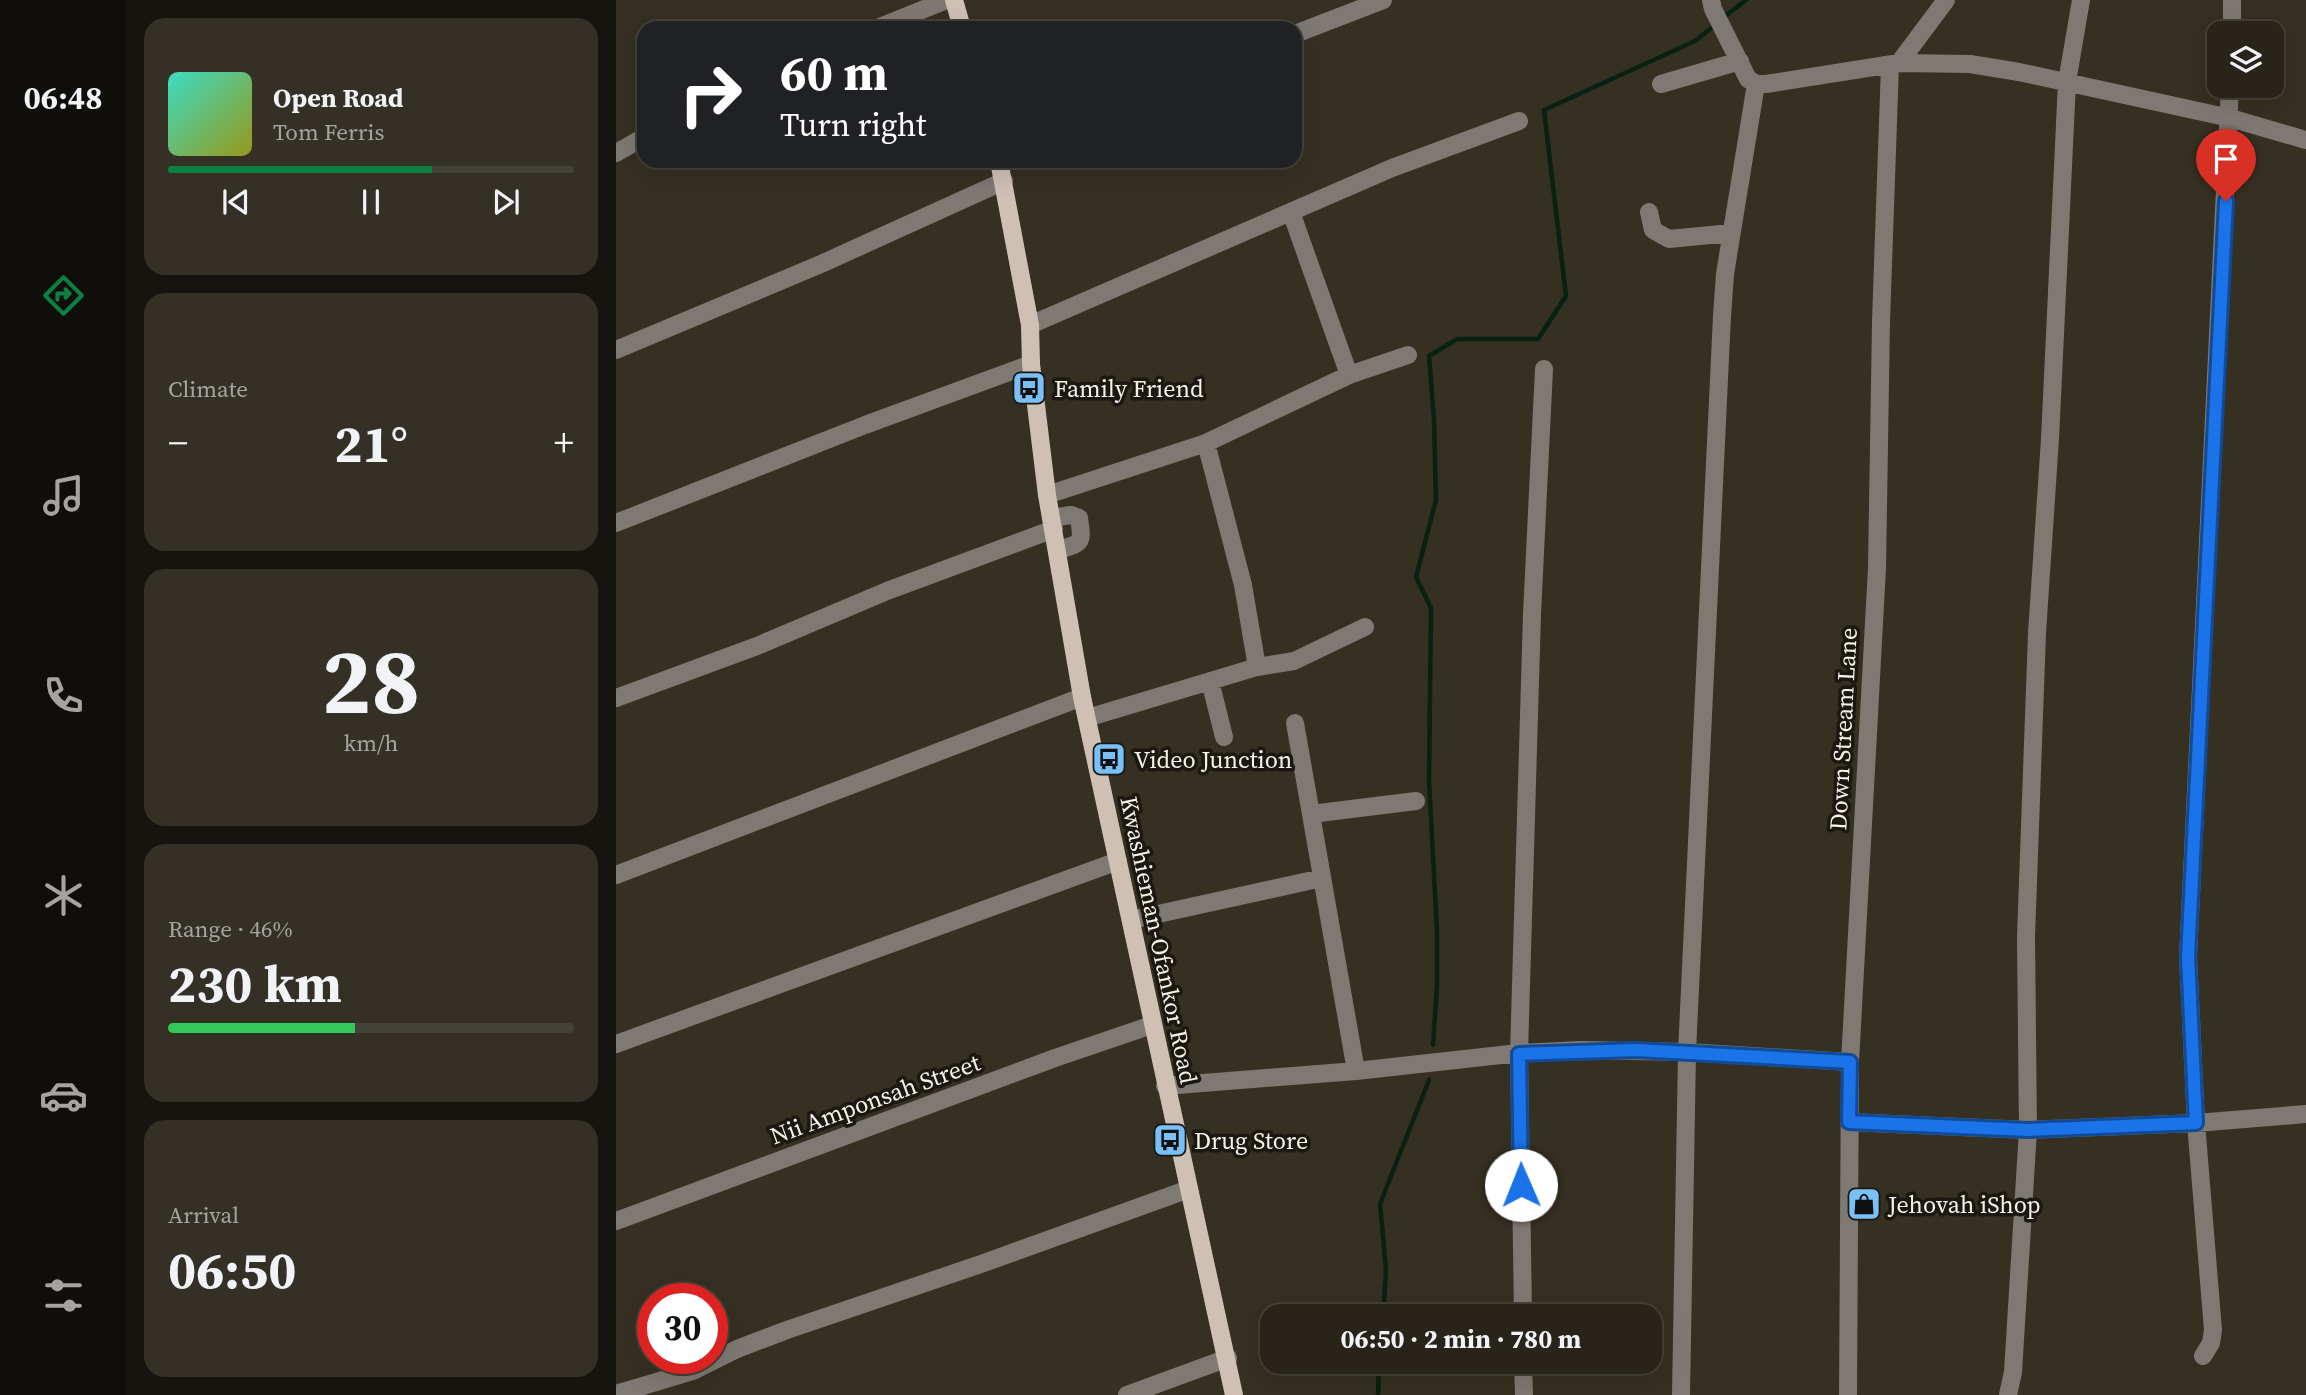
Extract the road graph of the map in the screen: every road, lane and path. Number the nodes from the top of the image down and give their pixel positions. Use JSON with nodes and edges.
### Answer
{"nodes":[{"id":1,"x":947,"y":0,"type":"edge"},
{"id":2,"x":954,"y":0,"type":"edge"},
{"id":3,"x":1383,"y":0,"type":"edge"},
{"id":4,"x":1945,"y":0,"type":"edge"},
{"id":5,"x":2081,"y":0,"type":"edge"},
{"id":6,"x":2232,"y":0,"type":"edge"},
{"id":7,"x":1712,"y":4,"type":"edge"},
{"id":8,"x":894,"y":21,"type":"edge"},
{"id":9,"x":960,"y":21,"type":"edge"},
{"id":10,"x":2232,"y":21,"type":"edge"},
{"id":11,"x":1302,"y":31,"type":"edge"},
{"id":12,"x":1740,"y":61,"type":"junction"},
{"id":13,"x":1895,"y":64,"type":"junction"},
{"id":14,"x":2067,"y":82,"type":"junction"},
{"id":15,"x":1756,"y":83,"type":"junction"},
{"id":16,"x":1661,"y":84,"type":"dead end"},
{"id":17,"x":2230,"y":98,"type":"edge"},
{"id":18,"x":2230,"y":118,"type":"junction"},
{"id":19,"x":1519,"y":121,"type":"dead end"},
{"id":20,"x":2306,"y":140,"type":"edge"},
{"id":21,"x":637,"y":141,"type":"edge"},
{"id":22,"x":616,"y":153,"type":"edge"},
{"id":23,"x":1001,"y":168,"type":"edge"},
{"id":24,"x":1004,"y":181,"type":"junction"},
{"id":25,"x":1291,"y":212,"type":"junction"},
{"id":26,"x":1648,"y":212,"type":"dead end"},
{"id":27,"x":1731,"y":233,"type":"junction"},
{"id":28,"x":1030,"y":325,"type":"junction"},
{"id":29,"x":616,"y":351,"type":"edge"},
{"id":30,"x":1408,"y":355,"type":"dead end"},
{"id":31,"x":1031,"y":364,"type":"junction"},
{"id":32,"x":1544,"y":369,"type":"dead end"},
{"id":33,"x":1349,"y":375,"type":"junction"},
{"id":34,"x":1206,"y":443,"type":"junction"},
{"id":35,"x":1047,"y":495,"type":"junction"},
{"id":36,"x":616,"y":523,"type":"edge"},
{"id":37,"x":1053,"y":523,"type":"junction"},
{"id":38,"x":1058,"y":550,"type":"junction"},
{"id":39,"x":1365,"y":627,"type":"dead end"},
{"id":40,"x":1257,"y":667,"type":"junction"},
{"id":41,"x":1210,"y":681,"type":"junction"},
{"id":42,"x":1082,"y":697,"type":"junction"},
{"id":43,"x":616,"y":698,"type":"edge"},
{"id":44,"x":1087,"y":718,"type":"junction"},
{"id":45,"x":1296,"y":723,"type":"dead end"},
{"id":46,"x":1224,"y":737,"type":"dead end"},
{"id":47,"x":1416,"y":801,"type":"dead end"},
{"id":48,"x":1311,"y":814,"type":"junction"},
{"id":49,"x":1118,"y":862,"type":"junction"},
{"id":50,"x":616,"y":875,"type":"edge"},
{"id":51,"x":1322,"y":877,"type":"junction"},
{"id":52,"x":1131,"y":920,"type":"junction"},
{"id":53,"x":1153,"y":1025,"type":"junction"},
{"id":54,"x":616,"y":1044,"type":"edge"},
{"id":55,"x":1687,"y":1052,"type":"junction"},
{"id":56,"x":1519,"y":1054,"type":"junction"},
{"id":57,"x":1850,"y":1062,"type":"junction"},
{"id":58,"x":1356,"y":1071,"type":"junction"},
{"id":59,"x":1166,"y":1086,"type":"junction"},
{"id":60,"x":2306,"y":1114,"type":"edge"},
{"id":61,"x":1849,"y":1122,"type":"junction"},
{"id":62,"x":2196,"y":1123,"type":"junction"},
{"id":63,"x":2028,"y":1130,"type":"junction"},
{"id":64,"x":1189,"y":1189,"type":"junction"},
{"id":65,"x":616,"y":1221,"type":"edge"},
{"id":66,"x":1522,"y":1304,"type":"edge"},
{"id":67,"x":2203,"y":1356,"type":"dead end"},
{"id":68,"x":1228,"y":1358,"type":"junction"},
{"id":69,"x":1523,"y":1374,"type":"edge"},
{"id":70,"x":616,"y":1394,"type":"edge"},
{"id":71,"x":1126,"y":1395,"type":"edge"},
{"id":72,"x":1234,"y":1395,"type":"edge"},
{"id":73,"x":1524,"y":1395,"type":"edge"},
{"id":74,"x":1681,"y":1395,"type":"edge"},
{"id":75,"x":1848,"y":1395,"type":"edge"},
{"id":76,"x":2008,"y":1395,"type":"edge"}],
"edges":[{"from":1,"to":8,"type":"street"},
{"from":2,"to":9,"type":"main road"},
{"from":3,"to":11,"type":"street"},
{"from":4,"to":13,"type":"street"},
{"from":5,"to":14,"type":"street"},
{"from":6,"to":10,"type":"street"},
{"from":7,"to":12,"type":"street"},
{"from":12,"to":15,"type":"street"},
{"from":12,"to":16,"type":"street"},
{"from":13,"to":14,"type":"street"},
{"from":13,"to":15,"type":"street"},
{"from":13,"to":57,"type":"street","name":"Down Stream Lane"},
{"from":14,"to":18,"type":"street"},
{"from":14,"to":63,"type":"street"},
{"from":15,"to":27,"type":"street"},
{"from":17,"to":18,"type":"street"},
{"from":18,"to":20,"type":"street"},
{"from":18,"to":62,"type":"street"},
{"from":19,"to":25,"type":"street"},
{"from":21,"to":22,"type":"street"},
{"from":23,"to":24,"type":"main road","name":"Kwashieman-Ofankor Road"},
{"from":24,"to":28,"type":"main road","name":"Kwashieman-Ofankor Road"},
{"from":24,"to":29,"type":"street"},
{"from":25,"to":28,"type":"street"},
{"from":25,"to":33,"type":"street"},
{"from":26,"to":27,"type":"street"},
{"from":27,"to":55,"type":"street"},
{"from":28,"to":31,"type":"main road","name":"Kwashieman-Ofankor Road"},
{"from":30,"to":33,"type":"street"},
{"from":31,"to":35,"type":"main road","name":"Kwashieman-Ofankor Road"},
{"from":31,"to":36,"type":"street"},
{"from":32,"to":56,"type":"street"},
{"from":33,"to":34,"type":"street"},
{"from":34,"to":35,"type":"street"},
{"from":34,"to":40,"type":"street"},
{"from":35,"to":37,"type":"main road","name":"Kwashieman-Ofankor Road"},
{"from":37,"to":38,"type":"main road","name":"Kwashieman-Ofankor Road"},
{"from":37,"to":38,"type":"street"},
{"from":37,"to":43,"type":"street"},
{"from":38,"to":42,"type":"main road","name":"Kwashieman-Ofankor Road"},
{"from":39,"to":40,"type":"street"},
{"from":40,"to":41,"type":"street"},
{"from":41,"to":44,"type":"street"},
{"from":41,"to":46,"type":"street"},
{"from":42,"to":44,"type":"main road","name":"Kwashieman-Ofankor Road"},
{"from":42,"to":50,"type":"street"},
{"from":44,"to":49,"type":"main road","name":"Kwashieman-Ofankor Road"},
{"from":45,"to":48,"type":"street"},
{"from":47,"to":48,"type":"street"},
{"from":48,"to":51,"type":"street"},
{"from":49,"to":52,"type":"main road","name":"Kwashieman-Ofankor Road"},
{"from":49,"to":54,"type":"street"},
{"from":51,"to":52,"type":"street"},
{"from":51,"to":58,"type":"street"},
{"from":52,"to":53,"type":"main road","name":"Kwashieman-Ofankor Road"},
{"from":53,"to":59,"type":"main road","name":"Kwashieman-Ofankor Road"},
{"from":53,"to":65,"type":"street","name":"Nii Amponsah Street"},
{"from":55,"to":56,"type":"street"},
{"from":55,"to":57,"type":"street"},
{"from":55,"to":74,"type":"street"},
{"from":56,"to":58,"type":"street"},
{"from":56,"to":66,"type":"street"},
{"from":57,"to":61,"type":"street","name":"Down Stream Lane"},
{"from":58,"to":59,"type":"street"},
{"from":59,"to":64,"type":"main road","name":"Kwashieman-Ofankor Road"},
{"from":60,"to":62,"type":"street"},
{"from":61,"to":63,"type":"street"},
{"from":61,"to":75,"type":"street","name":"Down Stream Lane"},
{"from":62,"to":63,"type":"street"},
{"from":62,"to":67,"type":"street"},
{"from":63,"to":76,"type":"street"},
{"from":64,"to":68,"type":"main road","name":"Kwashieman-Ofankor Road"},
{"from":64,"to":70,"type":"street"},
{"from":68,"to":71,"type":"street"},
{"from":68,"to":72,"type":"main road","name":"Kwashieman-Ofankor Road"},
{"from":69,"to":73,"type":"street"}]}
